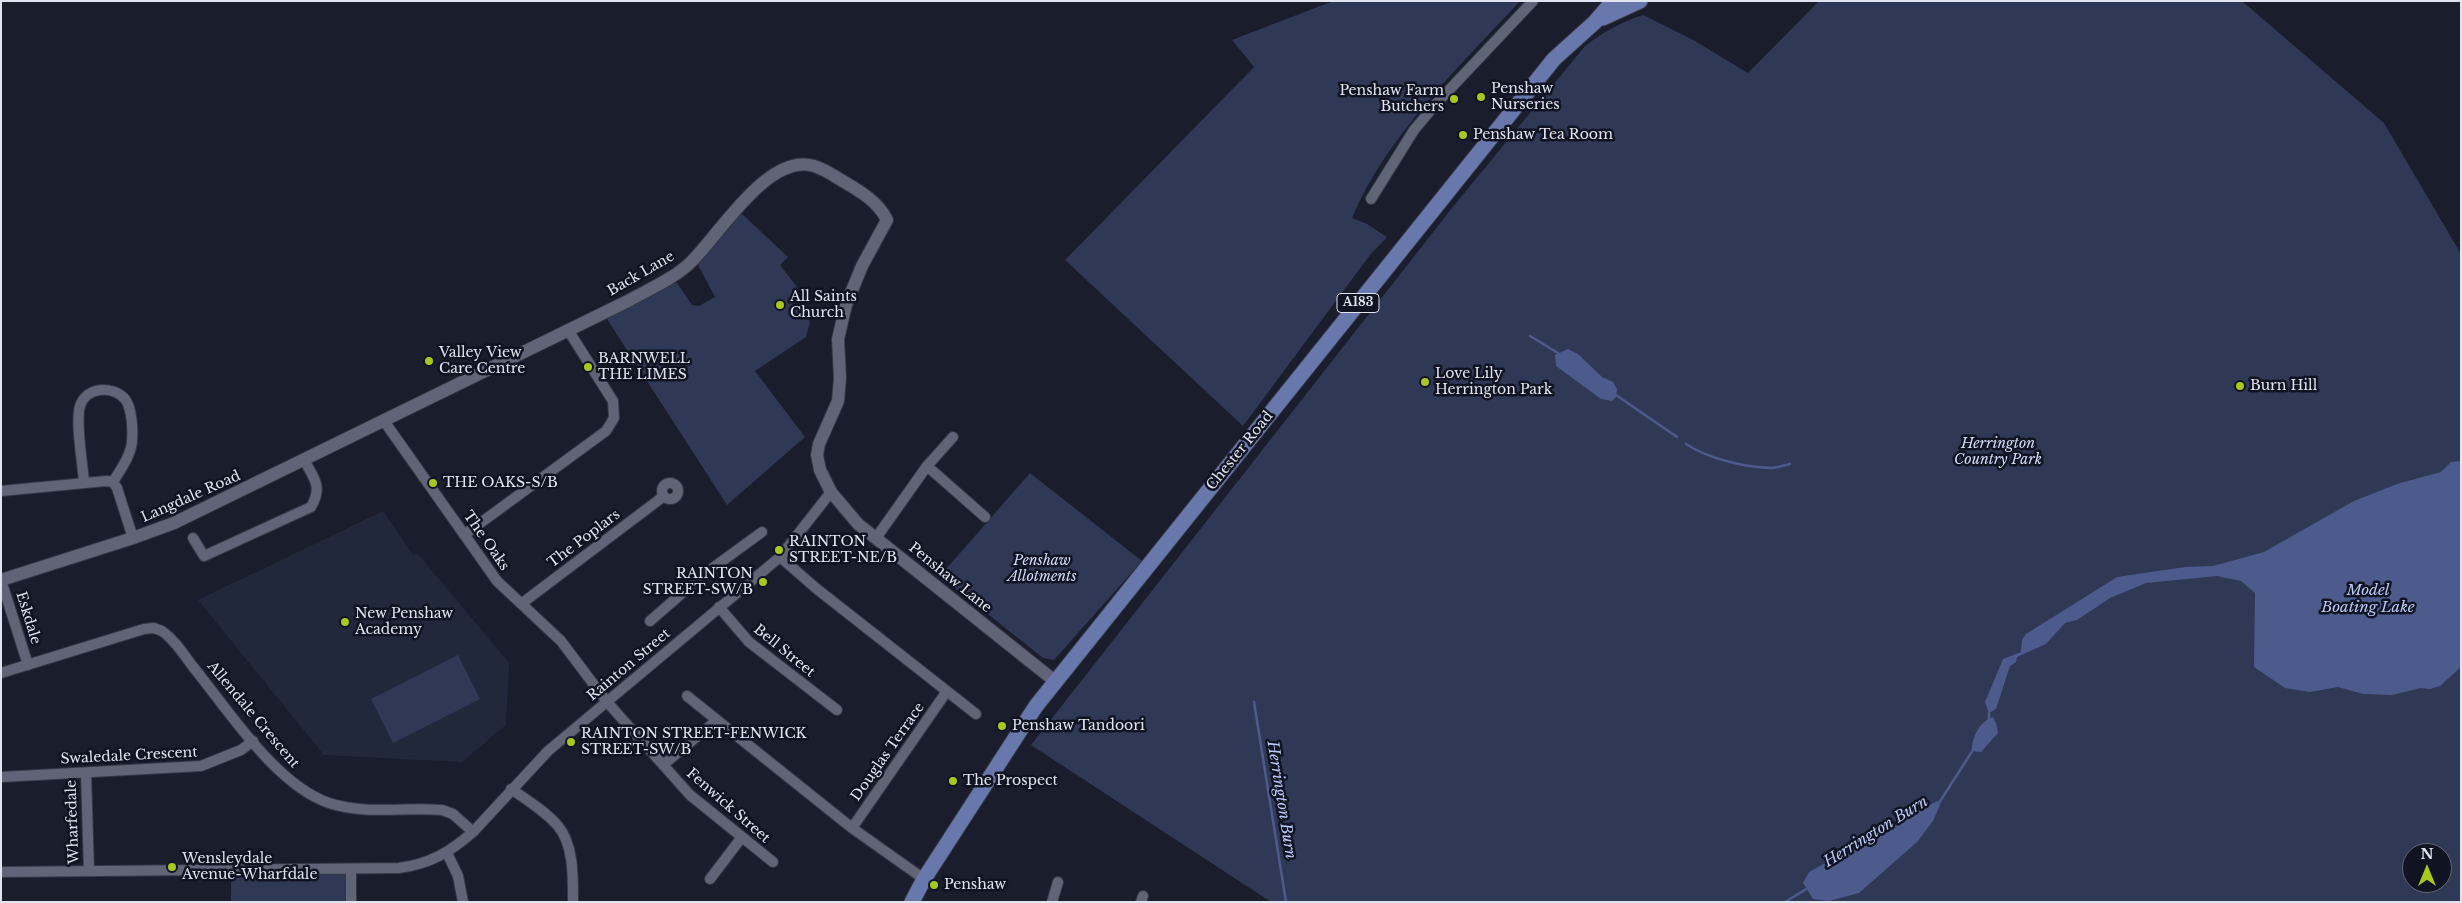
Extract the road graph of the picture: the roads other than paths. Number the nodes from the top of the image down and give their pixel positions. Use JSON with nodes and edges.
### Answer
{"nodes":[{"id":1,"x":1533,"y":1,"type":"edge"},
{"id":2,"x":1613,"y":1,"type":"edge"},
{"id":3,"x":1640,"y":1,"type":"edge"},
{"id":4,"x":1595,"y":22,"type":"junction"},
{"id":5,"x":1371,"y":199,"type":"dead end"},
{"id":6,"x":883,"y":212,"type":"joint"},
{"id":7,"x":568,"y":330,"type":"junction"},
{"id":8,"x":384,"y":421,"type":"junction"},
{"id":9,"x":953,"y":437,"type":"dead end"},
{"id":10,"x":304,"y":460,"type":"junction"},
{"id":11,"x":928,"y":466,"type":"junction"},
{"id":12,"x":113,"y":482,"type":"junction"},
{"id":13,"x":84,"y":483,"type":"junction"},
{"id":14,"x":1,"y":491,"type":"edge"},
{"id":15,"x":831,"y":492,"type":"junction"},
{"id":16,"x":664,"y":496,"type":"dead end"},
{"id":17,"x":985,"y":517,"type":"dead end"},
{"id":18,"x":762,"y":532,"type":"dead end"},
{"id":19,"x":464,"y":535,"type":"junction"},
{"id":20,"x":133,"y":538,"type":"junction"},
{"id":21,"x":193,"y":538,"type":"dead end"},
{"id":22,"x":876,"y":538,"type":"junction"},
{"id":23,"x":780,"y":557,"type":"junction"},
{"id":24,"x":1,"y":580,"type":"edge"},
{"id":25,"x":521,"y":604,"type":"junction"},
{"id":26,"x":723,"y":604,"type":"junction"},
{"id":27,"x":650,"y":621,"type":"dead end"},
{"id":28,"x":28,"y":665,"type":"junction"},
{"id":29,"x":1,"y":673,"type":"edge"},
{"id":30,"x":1056,"y":682,"type":"junction"},
{"id":31,"x":948,"y":691,"type":"junction"},
{"id":32,"x":687,"y":696,"type":"dead end"},
{"id":33,"x":607,"y":702,"type":"junction"},
{"id":34,"x":837,"y":710,"type":"dead end"},
{"id":35,"x":976,"y":714,"type":"dead end"},
{"id":36,"x":718,"y":720,"type":"junction"},
{"id":37,"x":253,"y":741,"type":"junction"},
{"id":38,"x":663,"y":765,"type":"junction"},
{"id":39,"x":86,"y":773,"type":"junction"},
{"id":40,"x":1,"y":777,"type":"edge"},
{"id":41,"x":511,"y":789,"type":"junction"},
{"id":42,"x":852,"y":828,"type":"junction"},
{"id":43,"x":472,"y":832,"type":"junction"},
{"id":44,"x":742,"y":837,"type":"junction"},
{"id":45,"x":447,"y":853,"type":"junction"},
{"id":46,"x":773,"y":862,"type":"dead end"},
{"id":47,"x":351,"y":869,"type":"junction"},
{"id":48,"x":89,"y":871,"type":"junction"},
{"id":49,"x":1,"y":872,"type":"edge"},
{"id":50,"x":710,"y":879,"type":"dead end"},
{"id":51,"x":924,"y":879,"type":"junction"},
{"id":52,"x":1058,"y":882,"type":"dead end"},
{"id":53,"x":351,"y":902,"type":"edge"},
{"id":54,"x":463,"y":902,"type":"edge"},
{"id":55,"x":573,"y":902,"type":"edge"},
{"id":56,"x":912,"y":902,"type":"edge"},
{"id":57,"x":1052,"y":902,"type":"edge"}],
"edges":[{"from":1,"to":5,"type":"street"},
{"from":2,"to":4,"type":"main road","name":"Chester Road","number":"A183"},
{"from":3,"to":4,"type":"main road","name":"Chester Road","number":"A183"},
{"from":4,"to":30,"type":"main road","name":"Chester Road","number":"A183"},
{"from":6,"to":7,"type":"street","name":"Back Lane"},
{"from":6,"to":15,"type":"street","name":"Penshaw Lane"},
{"from":7,"to":8,"type":"street","name":"Back Lane"},
{"from":7,"to":19,"type":"street"},
{"from":8,"to":10,"type":"street","name":"Langdale Road"},
{"from":8,"to":19,"type":"street","name":"The Oaks"},
{"from":9,"to":11,"type":"street"},
{"from":10,"to":20,"type":"street","name":"Langdale Road"},
{"from":10,"to":21,"type":"street"},
{"from":11,"to":17,"type":"street"},
{"from":11,"to":22,"type":"street"},
{"from":12,"to":13,"type":"street"},
{"from":12,"to":13,"type":"street"},
{"from":12,"to":20,"type":"street"},
{"from":13,"to":14,"type":"street"},
{"from":15,"to":22,"type":"street","name":"Penshaw Lane"},
{"from":15,"to":23,"type":"street","name":"Rainton Street"},
{"from":16,"to":25,"type":"street","name":"The Poplars"},
{"from":18,"to":27,"type":"street"},
{"from":19,"to":25,"type":"street","name":"The Oaks"},
{"from":20,"to":24,"type":"street","name":"Langdale Road"},
{"from":22,"to":30,"type":"street","name":"Penshaw Lane"},
{"from":23,"to":26,"type":"street","name":"Rainton Street"},
{"from":23,"to":31,"type":"street"},
{"from":24,"to":28,"type":"street","name":"Eskdale"},
{"from":25,"to":33,"type":"street","name":"The Oaks"},
{"from":26,"to":33,"type":"street","name":"Rainton Street"},
{"from":26,"to":34,"type":"street","name":"Bell Street"},
{"from":28,"to":29,"type":"street","name":"Allendale Crescent"},
{"from":28,"to":37,"type":"street","name":"Allendale Crescent"},
{"from":30,"to":51,"type":"main road","name":"Chester Road","number":"A183"},
{"from":31,"to":35,"type":"street"},
{"from":31,"to":42,"type":"street","name":"Douglas Terrace"},
{"from":32,"to":36,"type":"street"},
{"from":33,"to":38,"type":"street","name":"Fenwick Street"},
{"from":33,"to":41,"type":"street","name":"Rainton Street"},
{"from":36,"to":38,"type":"street"},
{"from":36,"to":42,"type":"street"},
{"from":37,"to":39,"type":"street","name":"Swaledale Crescent"},
{"from":37,"to":43,"type":"street","name":"Allendale Crescent"},
{"from":38,"to":44,"type":"street","name":"Fenwick Street"},
{"from":39,"to":40,"type":"street","name":"Swaledale Crescent"},
{"from":39,"to":48,"type":"street","name":"Wharfedale"},
{"from":41,"to":43,"type":"street"},
{"from":41,"to":55,"type":"street"},
{"from":42,"to":51,"type":"street"},
{"from":43,"to":45,"type":"street"},
{"from":44,"to":46,"type":"street","name":"Fenwick Street"},
{"from":44,"to":50,"type":"street"},
{"from":45,"to":47,"type":"street"},
{"from":45,"to":54,"type":"street"},
{"from":47,"to":48,"type":"street"},
{"from":47,"to":53,"type":"street"},
{"from":48,"to":49,"type":"street"},
{"from":51,"to":56,"type":"main road","name":"Chester Road","number":"A183"},
{"from":52,"to":57,"type":"street"}]}
